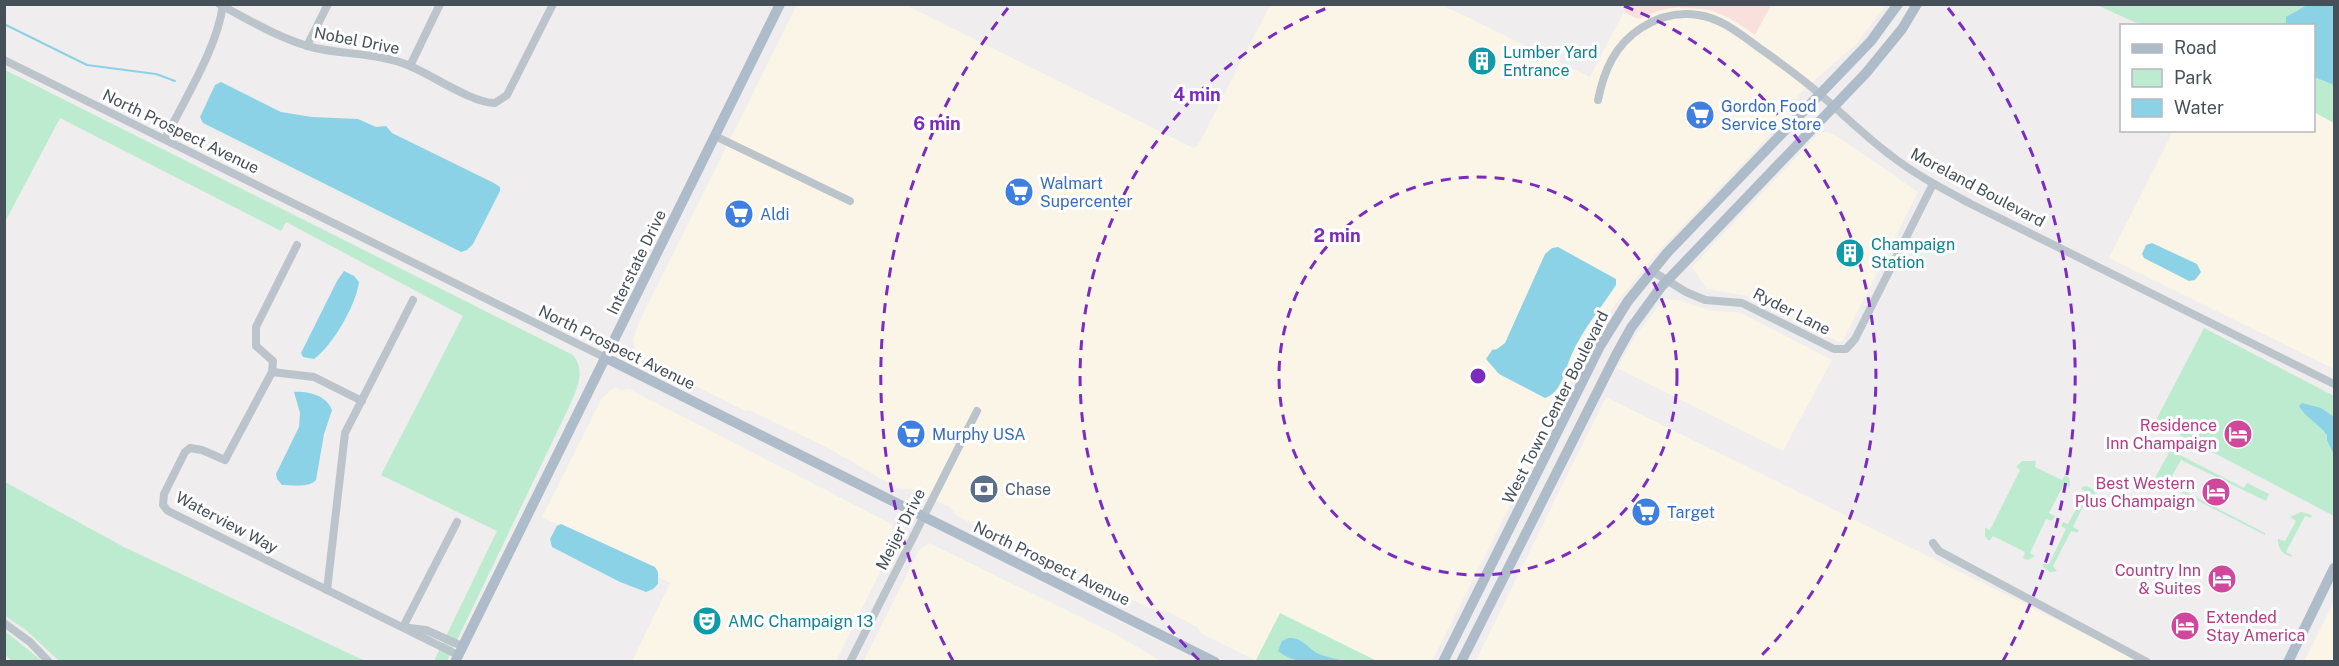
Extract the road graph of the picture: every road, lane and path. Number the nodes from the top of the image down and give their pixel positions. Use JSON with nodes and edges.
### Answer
{"nodes":[{"id":1,"x":328,"y":4,"type":"edge"},
{"id":2,"x":440,"y":4,"type":"edge"},
{"id":3,"x":552,"y":4,"type":"edge"},
{"id":4,"x":780,"y":4,"type":"edge"},
{"id":5,"x":1898,"y":4,"type":"edge"},
{"id":6,"x":1917,"y":4,"type":"edge"},
{"id":7,"x":221,"y":5,"type":"edge"},
{"id":8,"x":308,"y":46,"type":"junction"},
{"id":9,"x":4,"y":60,"type":"edge"},
{"id":10,"x":410,"y":66,"type":"junction"},
{"id":11,"x":1819,"y":94,"type":"junction"},
{"id":12,"x":1598,"y":100,"type":"dead end"},
{"id":13,"x":1833,"y":107,"type":"junction"},
{"id":14,"x":715,"y":136,"type":"junction"},
{"id":15,"x":165,"y":139,"type":"junction"},
{"id":16,"x":1933,"y":184,"type":"junction"},
{"id":17,"x":850,"y":201,"type":"dead end"},
{"id":18,"x":297,"y":244,"type":"dead end"},
{"id":19,"x":1652,"y":271,"type":"junction"},
{"id":20,"x":1668,"y":279,"type":"junction"},
{"id":21,"x":413,"y":300,"type":"dead end"},
{"id":22,"x":606,"y":358,"type":"junction"},
{"id":23,"x":272,"y":372,"type":"junction"},
{"id":24,"x":2334,"y":384,"type":"edge"},
{"id":25,"x":362,"y":401,"type":"junction"},
{"id":26,"x":977,"y":411,"type":"dead end"},
{"id":27,"x":924,"y":516,"type":"junction"},
{"id":28,"x":457,"y":522,"type":"dead end"},
{"id":29,"x":1933,"y":543,"type":"dead end"},
{"id":30,"x":2334,"y":568,"type":"edge"},
{"id":31,"x":327,"y":590,"type":"junction"},
{"id":32,"x":4,"y":623,"type":"edge"},
{"id":33,"x":403,"y":627,"type":"junction"},
{"id":34,"x":458,"y":654,"type":"edge"},
{"id":35,"x":49,"y":662,"type":"edge"},
{"id":36,"x":850,"y":662,"type":"edge"},
{"id":37,"x":1215,"y":662,"type":"edge"},
{"id":38,"x":1443,"y":662,"type":"edge"},
{"id":39,"x":1461,"y":662,"type":"edge"},
{"id":40,"x":2146,"y":662,"type":"edge"},
{"id":41,"x":2288,"y":662,"type":"edge"}],
"edges":[{"from":1,"to":8,"type":"street"},
{"from":2,"to":10,"type":"street"},
{"from":3,"to":10,"type":"street","name":"Nobel Drive"},
{"from":4,"to":14,"type":"main road","name":"Interstate Drive"},
{"from":5,"to":11,"type":"main road","name":"West Town Center Boulevard"},
{"from":6,"to":13,"type":"main road","name":"West Town Center Boulevard"},
{"from":7,"to":8,"type":"street","name":"Nobel Drive"},
{"from":7,"to":15,"type":"street"},
{"from":8,"to":10,"type":"street","name":"Nobel Drive"},
{"from":9,"to":15,"type":"street","name":"North Prospect Avenue"},
{"from":11,"to":12,"type":"street","name":"Moreland Boulevard"},
{"from":11,"to":13,"type":"street","name":"Moreland Boulevard"},
{"from":11,"to":19,"type":"main road","name":"West Town Center Boulevard"},
{"from":13,"to":16,"type":"street","name":"Moreland Boulevard"},
{"from":13,"to":20,"type":"main road","name":"West Town Center Boulevard"},
{"from":14,"to":17,"type":"street"},
{"from":14,"to":22,"type":"main road","name":"Interstate Drive"},
{"from":15,"to":22,"type":"street","name":"North Prospect Avenue"},
{"from":16,"to":20,"type":"street","name":"Ryder Lane"},
{"from":16,"to":24,"type":"street","name":"Moreland Boulevard"},
{"from":18,"to":23,"type":"street"},
{"from":19,"to":20,"type":"street","name":"Ryder Lane"},
{"from":19,"to":38,"type":"main road","name":"West Town Center Boulevard"},
{"from":20,"to":39,"type":"main road","name":"West Town Center Boulevard"},
{"from":21,"to":25,"type":"street"},
{"from":22,"to":27,"type":"main road","name":"North Prospect Avenue"},
{"from":22,"to":34,"type":"main road","name":"Interstate Drive"},
{"from":23,"to":25,"type":"street"},
{"from":23,"to":31,"type":"street","name":"Waterview Way"},
{"from":25,"to":31,"type":"street"},
{"from":26,"to":27,"type":"street","name":"Meijer Drive"},
{"from":27,"to":36,"type":"street","name":"Meijer Drive"},
{"from":27,"to":37,"type":"main road","name":"North Prospect Avenue"},
{"from":28,"to":33,"type":"street"},
{"from":29,"to":40,"type":"street"},
{"from":30,"to":41,"type":"main road"},
{"from":31,"to":33,"type":"street","name":"Waterview Way"},
{"from":32,"to":35,"type":"street"},
{"from":33,"to":34,"type":"street","name":"Waterview Way"}]}
